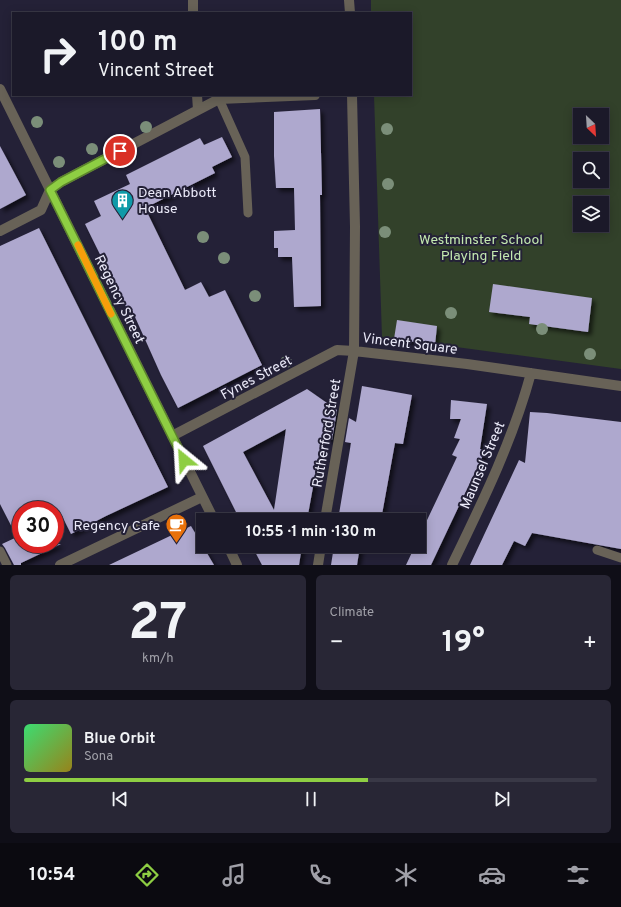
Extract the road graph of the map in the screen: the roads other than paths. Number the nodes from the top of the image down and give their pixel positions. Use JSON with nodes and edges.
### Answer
{"nodes":[{"id":1,"x":193,"y":0,"type":"edge"},
{"id":2,"x":349,"y":0,"type":"edge"},
{"id":3,"x":193,"y":12,"type":"edge"},
{"id":4,"x":350,"y":12,"type":"edge"},
{"id":5,"x":0,"y":90,"type":"edge"},
{"id":6,"x":197,"y":96,"type":"edge"},
{"id":7,"x":291,"y":96,"type":"edge"},
{"id":8,"x":352,"y":96,"type":"edge"},
{"id":9,"x":219,"y":99,"type":"junction"},
{"id":10,"x":198,"y":110,"type":"junction"},
{"id":11,"x":50,"y":190,"type":"junction"},
{"id":12,"x":248,"y":213,"type":"dead end"},
{"id":13,"x":0,"y":231,"type":"edge"},
{"id":14,"x":354,"y":351,"type":"junction"},
{"id":15,"x":531,"y":373,"type":"junction"},
{"id":16,"x":621,"y":386,"type":"edge"},
{"id":17,"x":172,"y":436,"type":"junction"},
{"id":18,"x":202,"y":496,"type":"junction"},
{"id":19,"x":210,"y":513,"type":"edge"},
{"id":20,"x":326,"y":513,"type":"edge"},
{"id":21,"x":597,"y":550,"type":"dead end"},
{"id":22,"x":0,"y":551,"type":"edge"},
{"id":23,"x":231,"y":553,"type":"edge"},
{"id":24,"x":320,"y":553,"type":"edge"},
{"id":25,"x":621,"y":558,"type":"edge"},
{"id":26,"x":7,"y":565,"type":"edge"},
{"id":27,"x":62,"y":565,"type":"edge"},
{"id":28,"x":237,"y":565,"type":"edge"},
{"id":29,"x":318,"y":565,"type":"edge"},
{"id":30,"x":452,"y":565,"type":"edge"}],
"edges":[{"from":1,"to":3,"type":"street"},
{"from":2,"to":4,"type":"street"},
{"from":5,"to":11,"type":"street","name":"Regency Street"},
{"from":6,"to":10,"type":"street"},
{"from":7,"to":9,"type":"street"},
{"from":8,"to":14,"type":"street","name":"Vincent Square"},
{"from":9,"to":10,"type":"street"},
{"from":9,"to":12,"type":"lane"},
{"from":10,"to":11,"type":"street"},
{"from":11,"to":13,"type":"street"},
{"from":11,"to":17,"type":"street","name":"Regency Street"},
{"from":14,"to":15,"type":"street","name":"Vincent Square"},
{"from":14,"to":17,"type":"street","name":"Fynes Street"},
{"from":14,"to":20,"type":"street","name":"Rutherford Street"},
{"from":15,"to":16,"type":"street","name":"Vincent Square"},
{"from":15,"to":30,"type":"street","name":"Maunsel Street"},
{"from":17,"to":18,"type":"street","name":"Regency Street"},
{"from":18,"to":19,"type":"street","name":"Regency Street"},
{"from":18,"to":27,"type":"street"},
{"from":21,"to":25,"type":"lane"},
{"from":22,"to":26,"type":"lane"},
{"from":23,"to":28,"type":"street"},
{"from":24,"to":29,"type":"street"}]}
